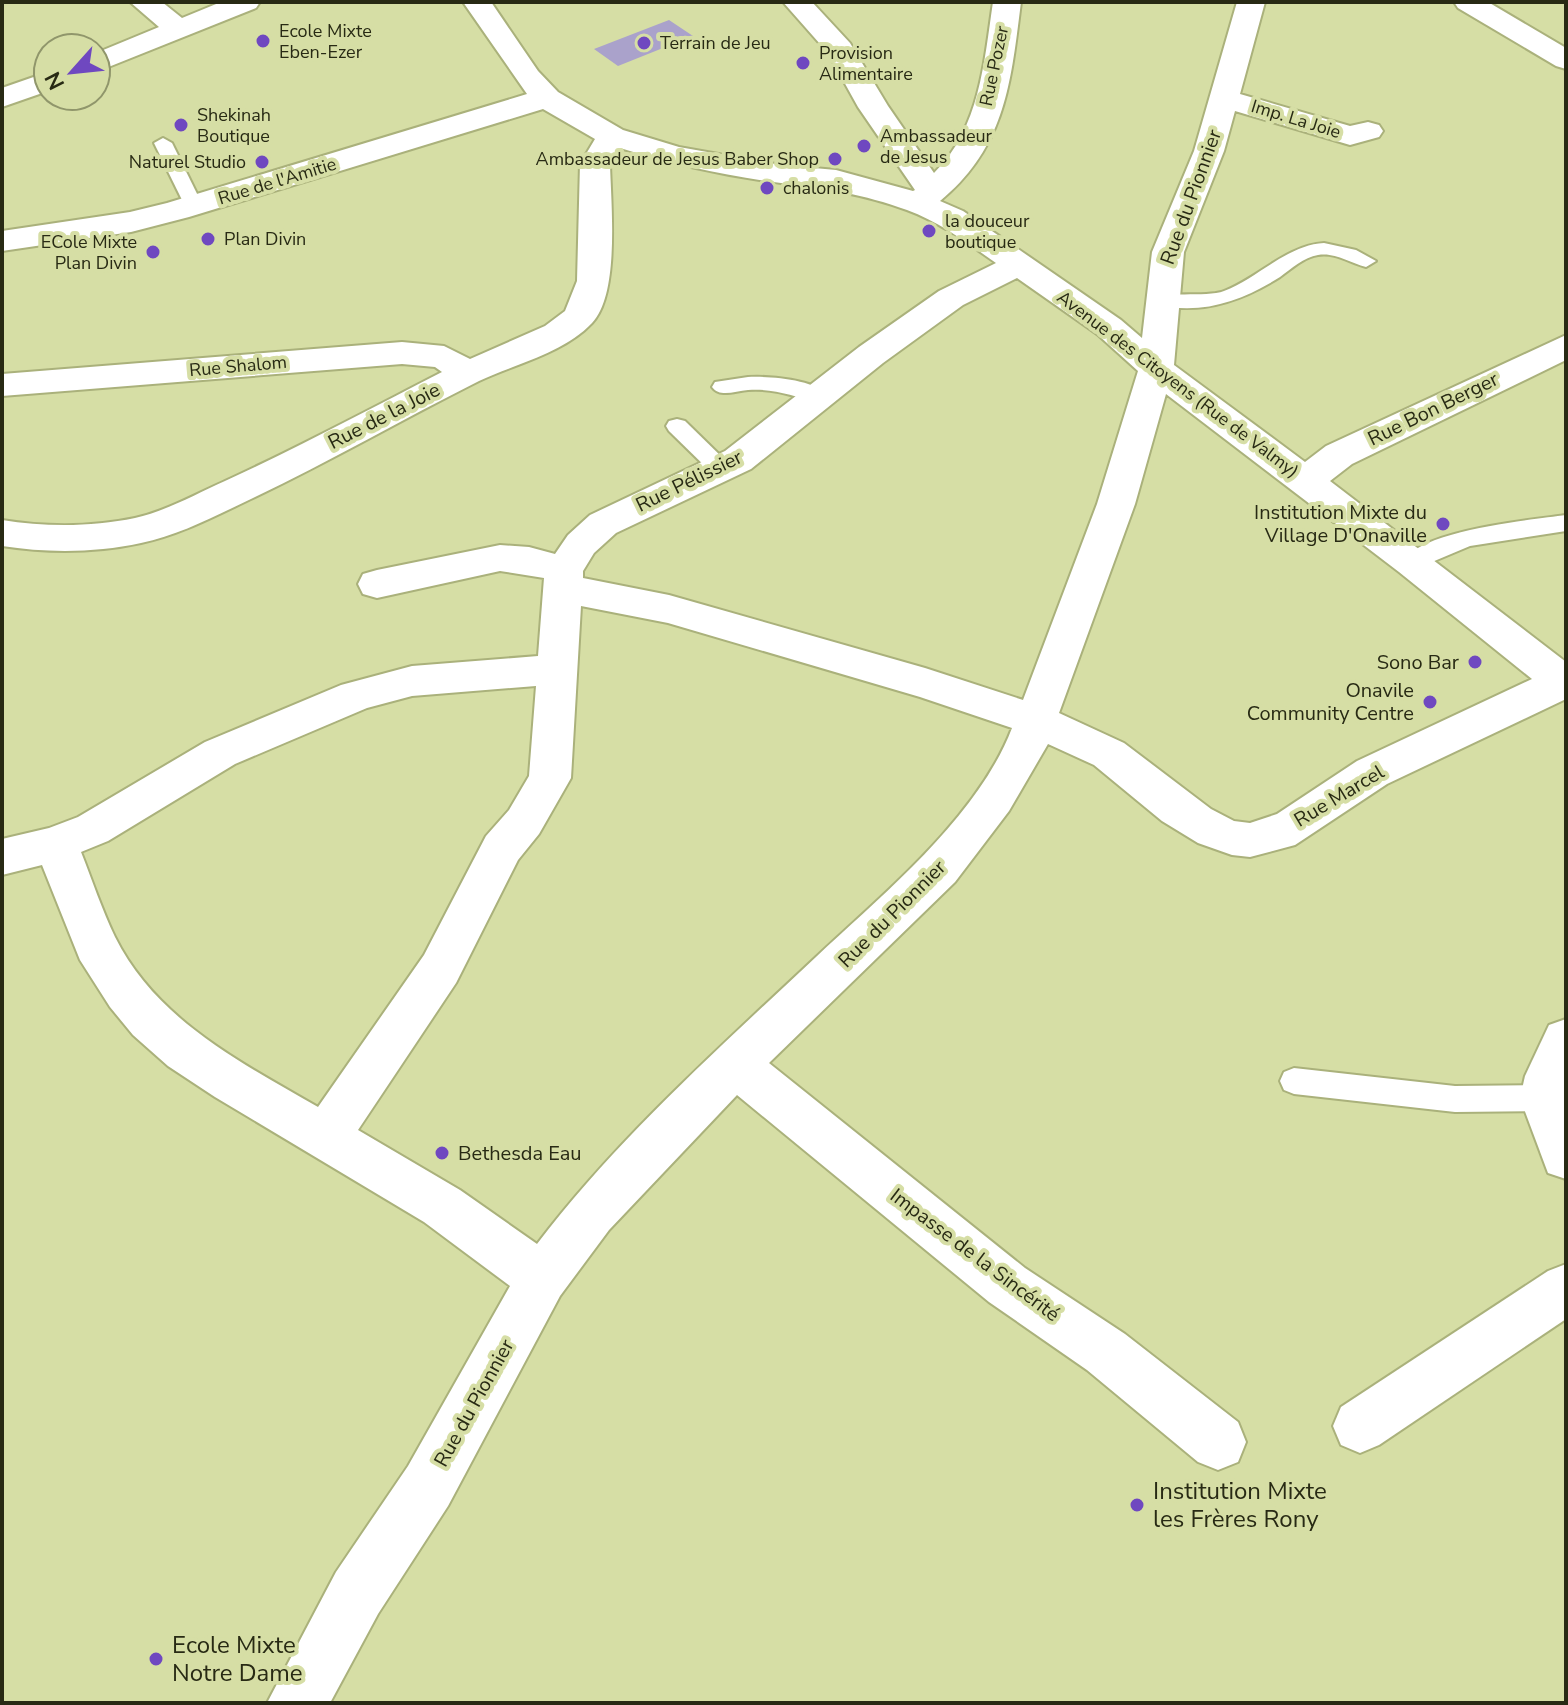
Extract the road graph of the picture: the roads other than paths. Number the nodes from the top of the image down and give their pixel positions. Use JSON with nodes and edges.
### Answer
{"nodes":[{"id":1,"x":144,"y":2,"type":"edge"},
{"id":2,"x":246,"y":2,"type":"edge"},
{"id":3,"x":477,"y":2,"type":"edge"},
{"id":4,"x":797,"y":2,"type":"edge"},
{"id":5,"x":1007,"y":2,"type":"edge"},
{"id":6,"x":1251,"y":2,"type":"edge"},
{"id":7,"x":1468,"y":2,"type":"edge"},
{"id":8,"x":179,"y":29,"type":"junction"},
{"id":9,"x":112,"y":56,"type":"edge"},
{"id":10,"x":1566,"y":60,"type":"edge"},
{"id":11,"x":32,"y":87,"type":"edge"},
{"id":12,"x":2,"y":98,"type":"edge"},
{"id":13,"x":547,"y":98,"type":"junction"},
{"id":14,"x":1225,"y":99,"type":"junction"},
{"id":15,"x":1368,"y":131,"type":"dead end"},
{"id":16,"x":612,"y":136,"type":"junction"},
{"id":17,"x":163,"y":143,"type":"dead end"},
{"id":18,"x":925,"y":197,"type":"junction"},
{"id":19,"x":194,"y":206,"type":"junction"},
{"id":20,"x":2,"y":241,"type":"edge"},
{"id":21,"x":1366,"y":261,"type":"dead end"},
{"id":22,"x":1018,"y":265,"type":"junction"},
{"id":23,"x":1162,"y":300,"type":"junction"},
{"id":24,"x":1566,"y":346,"type":"edge"},
{"id":25,"x":1156,"y":369,"type":"junction"},
{"id":26,"x":468,"y":373,"type":"junction"},
{"id":27,"x":2,"y":385,"type":"edge"},
{"id":28,"x":722,"y":387,"type":"dead end"},
{"id":29,"x":818,"y":396,"type":"junction"},
{"id":30,"x":677,"y":426,"type":"dead end"},
{"id":31,"x":721,"y":469,"type":"junction"},
{"id":32,"x":1305,"y":481,"type":"junction"},
{"id":33,"x":1566,"y":523,"type":"edge"},
{"id":34,"x":2,"y":533,"type":"edge"},
{"id":35,"x":1413,"y":562,"type":"junction"},
{"id":36,"x":565,"y":581,"type":"junction"},
{"id":37,"x":377,"y":584,"type":"dead end"},
{"id":38,"x":556,"y":669,"type":"junction"},
{"id":39,"x":1564,"y":682,"type":"edge"},
{"id":40,"x":1037,"y":722,"type":"junction"},
{"id":41,"x":56,"y":844,"type":"junction"},
{"id":42,"x":2,"y":857,"type":"edge"},
{"id":43,"x":1566,"y":1040,"type":"edge"},
{"id":44,"x":735,"y":1064,"type":"junction"},
{"id":45,"x":1294,"y":1081,"type":"dead end"},
{"id":46,"x":1544,"y":1098,"type":"junction"},
{"id":47,"x":327,"y":1135,"type":"junction"},
{"id":48,"x":1566,"y":1157,"type":"edge"},
{"id":49,"x":542,"y":1279,"type":"junction"},
{"id":50,"x":1566,"y":1289,"type":"edge"},
{"id":51,"x":1360,"y":1426,"type":"dead end"},
{"id":52,"x":1218,"y":1442,"type":"dead end"},
{"id":53,"x":297,"y":1703,"type":"edge"}],
"edges":[{"from":1,"to":8,"type":"street"},
{"from":2,"to":8,"type":"street"},
{"from":3,"to":13,"type":"street","name":"Avenue des Citoyens (Rue de Valmy)"},
{"from":4,"to":18,"type":"street"},
{"from":5,"to":18,"type":"street","name":"Rue Pozer"},
{"from":6,"to":14,"type":"street","name":"Rue du Pionnier"},
{"from":7,"to":10,"type":"street"},
{"from":8,"to":9,"type":"street"},
{"from":11,"to":12,"type":"street"},
{"from":13,"to":16,"type":"street","name":"Avenue des Citoyens (Rue de Valmy)"},
{"from":13,"to":19,"type":"street","name":"Rue de l'Amitie"},
{"from":14,"to":15,"type":"street","name":"Imp. La Joie"},
{"from":14,"to":23,"type":"street","name":"Rue du Pionnier"},
{"from":16,"to":18,"type":"street","name":"Avenue des Citoyens (Rue de Valmy)"},
{"from":16,"to":26,"type":"street","name":"Rue de la Joie"},
{"from":17,"to":19,"type":"lane"},
{"from":18,"to":22,"type":"street","name":"Avenue des Citoyens (Rue de Valmy)"},
{"from":19,"to":20,"type":"street","name":"Rue de l'Amitie"},
{"from":21,"to":23,"type":"lane"},
{"from":22,"to":25,"type":"street","name":"Avenue des Citoyens (Rue de Valmy)"},
{"from":22,"to":29,"type":"street","name":"Rue Pélissier"},
{"from":23,"to":25,"type":"street","name":"Rue du Pionnier"},
{"from":24,"to":32,"type":"street","name":"Rue Bon Berger"},
{"from":25,"to":32,"type":"street","name":"Avenue des Citoyens (Rue de Valmy)"},
{"from":25,"to":40,"type":"street","name":"Rue du Pionnier"},
{"from":26,"to":27,"type":"street","name":"Rue Shalom"},
{"from":26,"to":34,"type":"street","name":"Rue de la Joie"},
{"from":28,"to":29,"type":"lane"},
{"from":29,"to":31,"type":"street","name":"Rue Pélissier"},
{"from":30,"to":31,"type":"lane"},
{"from":31,"to":36,"type":"street","name":"Rue Pélissier"},
{"from":32,"to":35,"type":"street","name":"Avenue des Citoyens (Rue de Valmy)"},
{"from":33,"to":35,"type":"lane"},
{"from":35,"to":39,"type":"street","name":"Avenue des Citoyens (Rue de Valmy)"},
{"from":36,"to":37,"type":"street"},
{"from":36,"to":38,"type":"street"},
{"from":36,"to":40,"type":"street","name":"Rue Marcel"},
{"from":38,"to":41,"type":"street"},
{"from":38,"to":47,"type":"street"},
{"from":39,"to":40,"type":"street","name":"Rue Marcel"},
{"from":40,"to":44,"type":"street","name":"Rue du Pionnier"},
{"from":41,"to":42,"type":"street"},
{"from":41,"to":47,"type":"street"},
{"from":43,"to":46,"type":"street"},
{"from":44,"to":49,"type":"street","name":"Rue du Pionnier"},
{"from":44,"to":52,"type":"street","name":"Impasse de la Sincérité"},
{"from":45,"to":46,"type":"lane"},
{"from":46,"to":48,"type":"street"},
{"from":47,"to":49,"type":"street"},
{"from":49,"to":53,"type":"street","name":"Rue du Pionnier"},
{"from":50,"to":51,"type":"street"}]}
